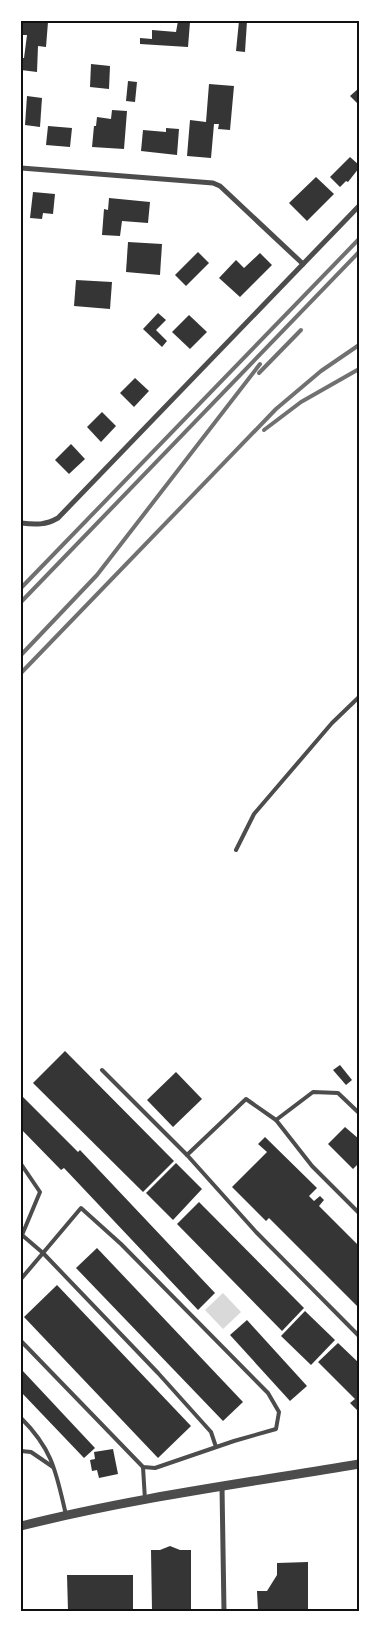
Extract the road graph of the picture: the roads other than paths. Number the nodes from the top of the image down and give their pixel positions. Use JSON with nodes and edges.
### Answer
{"nodes":[{"id":1,"x":21,"y":168,"type":"edge"},
{"id":2,"x":359,"y":206,"type":"edge"},
{"id":3,"x":303,"y":264,"type":"junction"},
{"id":4,"x":21,"y":524,"type":"edge"},
{"id":5,"x":359,"y":696,"type":"edge"},
{"id":6,"x":236,"y":850,"type":"dead end"},
{"id":7,"x":102,"y":1070,"type":"dead end"},
{"id":8,"x":359,"y":1113,"type":"edge"},
{"id":9,"x":276,"y":1120,"type":"junction"},
{"id":10,"x":187,"y":1155,"type":"junction"},
{"id":11,"x":21,"y":1164,"type":"edge"},
{"id":12,"x":359,"y":1213,"type":"edge"},
{"id":13,"x":43,"y":1253,"type":"junction"},
{"id":14,"x":21,"y":1278,"type":"edge"},
{"id":15,"x":359,"y":1336,"type":"edge"},
{"id":16,"x":21,"y":1341,"type":"edge"},
{"id":17,"x":21,"y":1418,"type":"edge"},
{"id":18,"x":216,"y":1447,"type":"junction"},
{"id":19,"x":21,"y":1451,"type":"edge"},
{"id":20,"x":359,"y":1464,"type":"edge"},
{"id":21,"x":144,"y":1467,"type":"junction"},
{"id":22,"x":55,"y":1468,"type":"junction"},
{"id":23,"x":222,"y":1487,"type":"junction"},
{"id":24,"x":144,"y":1500,"type":"junction"},
{"id":25,"x":66,"y":1515,"type":"junction"},
{"id":26,"x":21,"y":1526,"type":"edge"},
{"id":27,"x":224,"y":1611,"type":"edge"}],
"edges":[{"from":1,"to":3,"type":"street"},
{"from":2,"to":3,"type":"street"},
{"from":3,"to":4,"type":"street"},
{"from":5,"to":6,"type":"lane"},
{"from":7,"to":10,"type":"lane"},
{"from":8,"to":9,"type":"lane"},
{"from":9,"to":10,"type":"lane"},
{"from":9,"to":12,"type":"lane"},
{"from":10,"to":15,"type":"lane"},
{"from":11,"to":13,"type":"lane"},
{"from":13,"to":14,"type":"lane"},
{"from":13,"to":18,"type":"lane"},
{"from":13,"to":18,"type":"lane"},
{"from":16,"to":21,"type":"lane"},
{"from":17,"to":22,"type":"lane"},
{"from":18,"to":21,"type":"lane"},
{"from":19,"to":22,"type":"lane"},
{"from":20,"to":23,"type":"street"},
{"from":21,"to":24,"type":"lane"},
{"from":22,"to":25,"type":"lane"},
{"from":23,"to":24,"type":"street"},
{"from":23,"to":27,"type":"street"},
{"from":24,"to":25,"type":"street"},
{"from":25,"to":26,"type":"street"}]}
